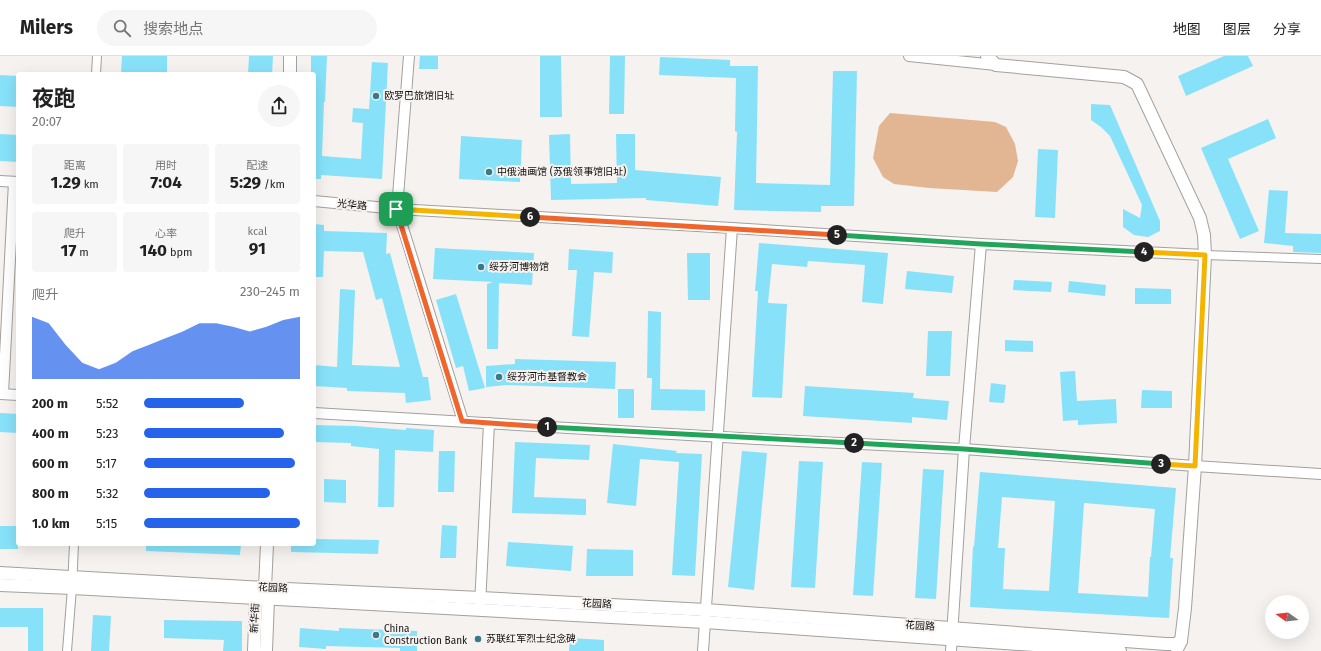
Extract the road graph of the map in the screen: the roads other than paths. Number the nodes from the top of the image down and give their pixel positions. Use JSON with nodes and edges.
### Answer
{"nodes":[{"id":1,"x":97,"y":56,"type":"edge"},
{"id":2,"x":290,"y":56,"type":"edge"},
{"id":3,"x":409,"y":56,"type":"edge"},
{"id":4,"x":909,"y":56,"type":"edge"},
{"id":5,"x":987,"y":56,"type":"edge"},
{"id":6,"x":996,"y":65,"type":"junction"},
{"id":7,"x":96,"y":72,"type":"edge"},
{"id":8,"x":290,"y":72,"type":"edge"},
{"id":9,"x":0,"y":181,"type":"edge"},
{"id":10,"x":16,"y":182,"type":"edge"},
{"id":11,"x":316,"y":201,"type":"edge"},
{"id":12,"x":396,"y":209,"type":"junction"},
{"id":13,"x":732,"y":228,"type":"junction"},
{"id":14,"x":981,"y":244,"type":"junction"},
{"id":15,"x":1205,"y":255,"type":"junction"},
{"id":16,"x":1321,"y":259,"type":"edge"},
{"id":17,"x":2,"y":394,"type":"edge"},
{"id":18,"x":16,"y":395,"type":"edge"},
{"id":19,"x":316,"y":413,"type":"edge"},
{"id":20,"x":462,"y":421,"type":"junction"},
{"id":21,"x":489,"y":423,"type":"junction"},
{"id":22,"x":718,"y":436,"type":"junction"},
{"id":23,"x":964,"y":449,"type":"junction"},
{"id":24,"x":1195,"y":466,"type":"junction"},
{"id":25,"x":1321,"y":474,"type":"edge"},
{"id":26,"x":74,"y":546,"type":"edge"},
{"id":27,"x":267,"y":546,"type":"edge"},
{"id":28,"x":0,"y":573,"type":"edge"},
{"id":29,"x":72,"y":582,"type":"junction"},
{"id":30,"x":0,"y":585,"type":"edge"},
{"id":31,"x":263,"y":595,"type":"junction"},
{"id":32,"x":480,"y":604,"type":"junction"},
{"id":33,"x":706,"y":610,"type":"junction"},
{"id":34,"x":705,"y":622,"type":"junction"},
{"id":35,"x":952,"y":633,"type":"junction"},
{"id":36,"x":1178,"y":646,"type":"edge"},
{"id":37,"x":67,"y":651,"type":"edge"},
{"id":38,"x":254,"y":651,"type":"edge"},
{"id":39,"x":266,"y":651,"type":"edge"},
{"id":40,"x":703,"y":651,"type":"edge"},
{"id":41,"x":951,"y":651,"type":"edge"},
{"id":42,"x":1120,"y":651,"type":"edge"}],
"edges":[{"from":1,"to":7,"type":"street"},
{"from":2,"to":8,"type":"main road"},
{"from":3,"to":12,"type":"street"},
{"from":4,"to":6,"type":"street"},
{"from":5,"to":6,"type":"main road"},
{"from":6,"to":15,"type":"main road"},
{"from":9,"to":10,"type":"street"},
{"from":10,"to":17,"type":"street"},
{"from":11,"to":12,"type":"street","name":"光华路"},
{"from":12,"to":13,"type":"street","name":"光华路"},
{"from":12,"to":20,"type":"street"},
{"from":13,"to":14,"type":"street","name":"光华路"},
{"from":13,"to":22,"type":"street"},
{"from":14,"to":15,"type":"street","name":"光华路"},
{"from":14,"to":23,"type":"street"},
{"from":15,"to":16,"type":"street"},
{"from":15,"to":24,"type":"main road"},
{"from":17,"to":18,"type":"street"},
{"from":19,"to":20,"type":"street"},
{"from":20,"to":21,"type":"street"},
{"from":21,"to":22,"type":"street"},
{"from":21,"to":32,"type":"street"},
{"from":22,"to":23,"type":"street"},
{"from":22,"to":33,"type":"street"},
{"from":23,"to":24,"type":"street"},
{"from":23,"to":35,"type":"street"},
{"from":24,"to":25,"type":"street"},
{"from":24,"to":36,"type":"main road"},
{"from":26,"to":29,"type":"street"},
{"from":27,"to":31,"type":"main road","name":"新华街"},
{"from":28,"to":29,"type":"main road","name":"花园路"},
{"from":29,"to":30,"type":"main road","name":"花园路"},
{"from":29,"to":31,"type":"main road","name":"花园路"},
{"from":29,"to":37,"type":"street"},
{"from":31,"to":32,"type":"main road","name":"花园路"},
{"from":31,"to":38,"type":"main road","name":"新华街"},
{"from":31,"to":39,"type":"main road","name":"新华街"},
{"from":32,"to":33,"type":"main road","name":"花园路"},
{"from":32,"to":34,"type":"main road","name":"花园路"},
{"from":33,"to":34,"type":"street"},
{"from":33,"to":35,"type":"main road","name":"花园路"},
{"from":34,"to":35,"type":"main road","name":"花园路"},
{"from":34,"to":40,"type":"street"},
{"from":35,"to":36,"type":"main road","name":"花园路"},
{"from":35,"to":41,"type":"street"},
{"from":35,"to":42,"type":"main road","name":"花园路"}]}
